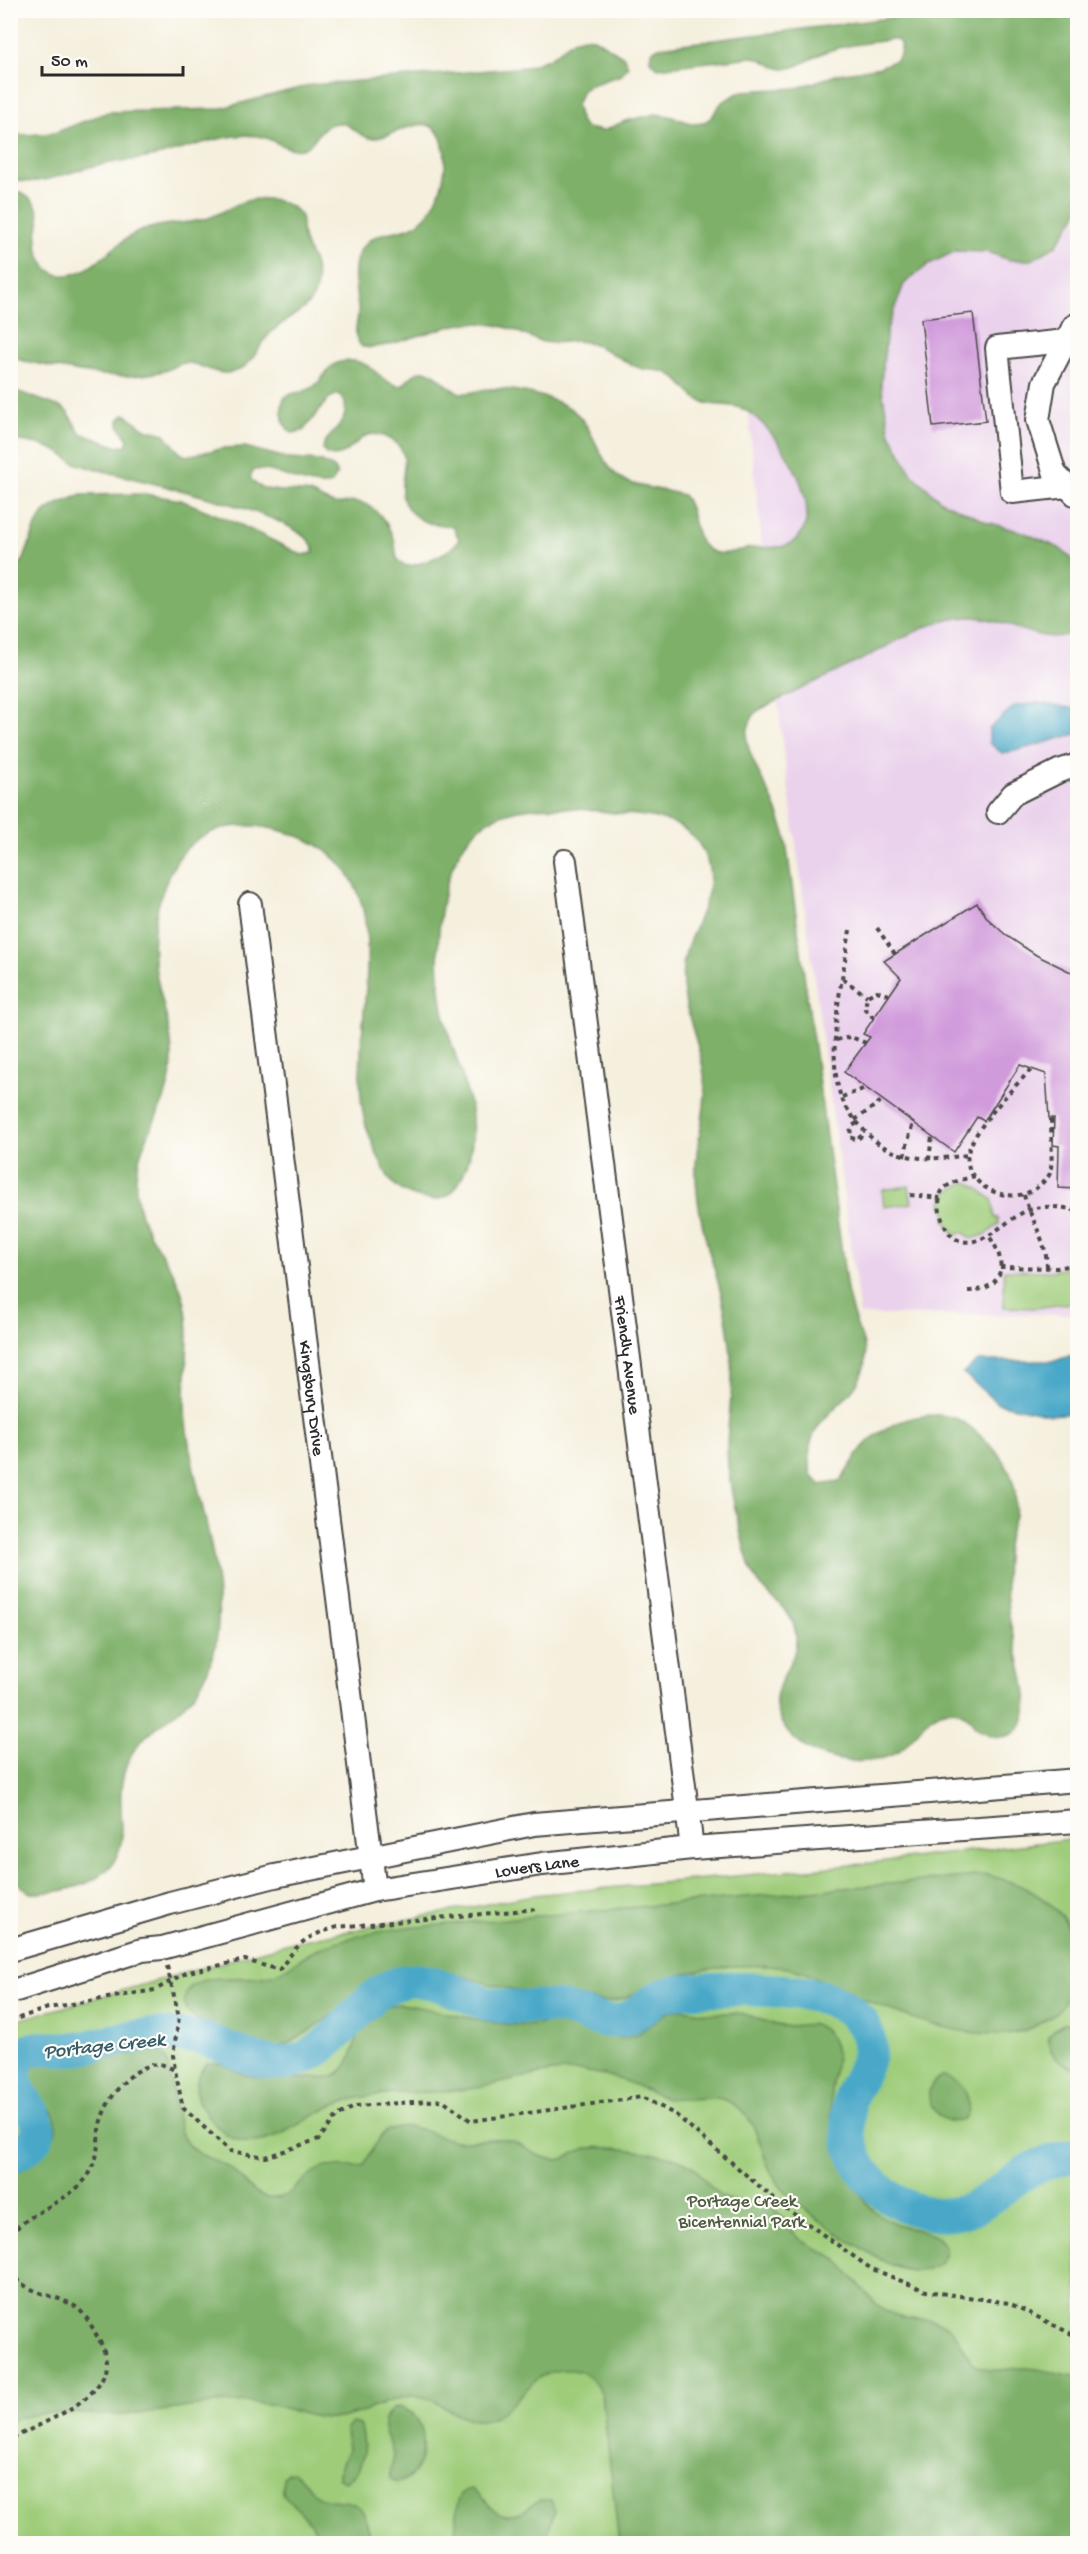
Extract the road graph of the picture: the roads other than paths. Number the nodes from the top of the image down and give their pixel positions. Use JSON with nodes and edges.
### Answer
{"nodes":[{"id":1,"x":1072,"y":333,"type":"edge"},
{"id":2,"x":1072,"y":491,"type":"edge"},
{"id":3,"x":1077,"y":765,"type":"edge"},
{"id":4,"x":998,"y":812,"type":"dead end"},
{"id":5,"x":565,"y":861,"type":"dead end"},
{"id":6,"x":250,"y":904,"type":"dead end"},
{"id":7,"x":1077,"y":1780,"type":"edge"},
{"id":8,"x":687,"y":1810,"type":"junction"},
{"id":9,"x":1077,"y":1821,"type":"edge"},
{"id":10,"x":692,"y":1848,"type":"junction"},
{"id":11,"x":371,"y":1855,"type":"junction"},
{"id":12,"x":375,"y":1890,"type":"junction"},
{"id":13,"x":10,"y":1950,"type":"edge"},
{"id":14,"x":10,"y":1992,"type":"edge"}],
"edges":[{"from":1,"to":2,"type":"street"},
{"from":1,"to":2,"type":"street"},
{"from":3,"to":4,"type":"street"},
{"from":5,"to":8,"type":"street","name":"Friendly Avenue"},
{"from":6,"to":11,"type":"street","name":"Kingsbury Drive"},
{"from":7,"to":8,"type":"street"},
{"from":8,"to":10,"type":"street","name":"Friendly Avenue"},
{"from":8,"to":11,"type":"street"},
{"from":9,"to":10,"type":"street","name":"Lovers Lane"},
{"from":10,"to":12,"type":"street","name":"Lovers Lane"},
{"from":11,"to":12,"type":"street","name":"Kingsbury Drive"},
{"from":11,"to":13,"type":"street"},
{"from":12,"to":14,"type":"street","name":"Lovers Lane"}]}
